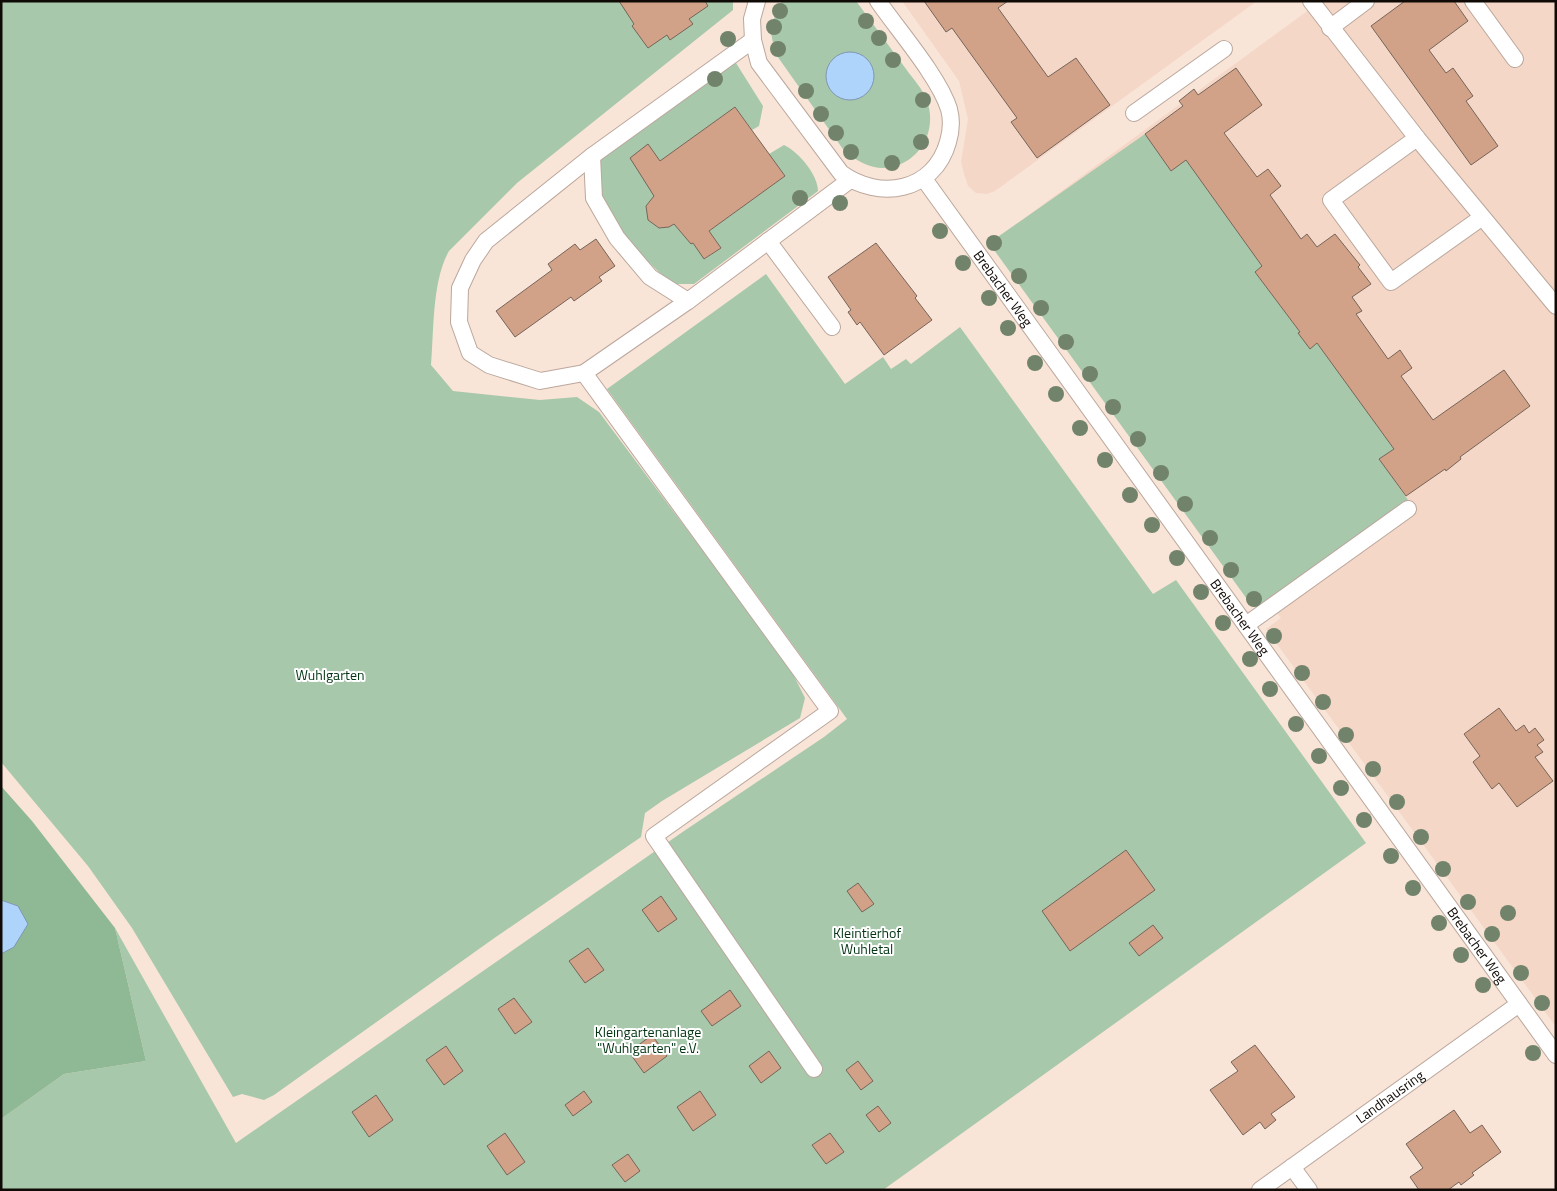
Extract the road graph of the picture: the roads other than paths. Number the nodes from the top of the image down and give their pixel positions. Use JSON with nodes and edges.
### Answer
{"nodes":[{"id":1,"x":758,"y":1,"type":"edge"},
{"id":2,"x":878,"y":1,"type":"edge"},
{"id":3,"x":1311,"y":1,"type":"edge"},
{"id":4,"x":1366,"y":1,"type":"edge"},
{"id":5,"x":1473,"y":1,"type":"edge"},
{"id":6,"x":1330,"y":28,"type":"junction"},
{"id":7,"x":753,"y":40,"type":"junction"},
{"id":8,"x":1224,"y":49,"type":"dead end"},
{"id":9,"x":1515,"y":59,"type":"dead end"},
{"id":10,"x":1134,"y":113,"type":"dead end"},
{"id":11,"x":1417,"y":138,"type":"junction"},
{"id":12,"x":592,"y":156,"type":"junction"},
{"id":13,"x":924,"y":179,"type":"junction"},
{"id":14,"x":850,"y":180,"type":"junction"},
{"id":15,"x":1481,"y":218,"type":"junction"},
{"id":16,"x":768,"y":241,"type":"junction"},
{"id":17,"x":688,"y":301,"type":"junction"},
{"id":18,"x":1556,"y":306,"type":"edge"},
{"id":19,"x":832,"y":327,"type":"dead end"},
{"id":20,"x":584,"y":373,"type":"junction"},
{"id":21,"x":1408,"y":509,"type":"dead end"},
{"id":22,"x":1246,"y":625,"type":"junction"},
{"id":23,"x":1519,"y":1004,"type":"junction"},
{"id":24,"x":1556,"y":1055,"type":"edge"},
{"id":25,"x":814,"y":1069,"type":"dead end"},
{"id":26,"x":1292,"y":1167,"type":"junction"},
{"id":27,"x":1260,"y":1190,"type":"edge"},
{"id":28,"x":1308,"y":1190,"type":"edge"}],
"edges":[{"from":1,"to":7,"type":"lane"},
{"from":2,"to":13,"type":"lane"},
{"from":3,"to":6,"type":"lane"},
{"from":4,"to":6,"type":"lane"},
{"from":5,"to":9,"type":"lane"},
{"from":6,"to":11,"type":"lane"},
{"from":7,"to":12,"type":"lane"},
{"from":7,"to":14,"type":"lane"},
{"from":8,"to":10,"type":"lane"},
{"from":11,"to":15,"type":"lane"},
{"from":11,"to":15,"type":"lane"},
{"from":12,"to":17,"type":"lane"},
{"from":12,"to":20,"type":"lane"},
{"from":13,"to":14,"type":"lane"},
{"from":13,"to":22,"type":"lane","name":"Brebacher Weg"},
{"from":14,"to":16,"type":"lane"},
{"from":15,"to":18,"type":"lane"},
{"from":16,"to":17,"type":"lane"},
{"from":16,"to":19,"type":"lane"},
{"from":17,"to":20,"type":"lane"},
{"from":20,"to":25,"type":"lane"},
{"from":21,"to":22,"type":"lane"},
{"from":22,"to":23,"type":"lane","name":"Brebacher Weg"},
{"from":23,"to":24,"type":"lane","name":"Brebacher Weg"},
{"from":23,"to":26,"type":"lane","name":"Landhausring"},
{"from":26,"to":27,"type":"lane","name":"Landhausring"},
{"from":26,"to":28,"type":"lane"}]}
